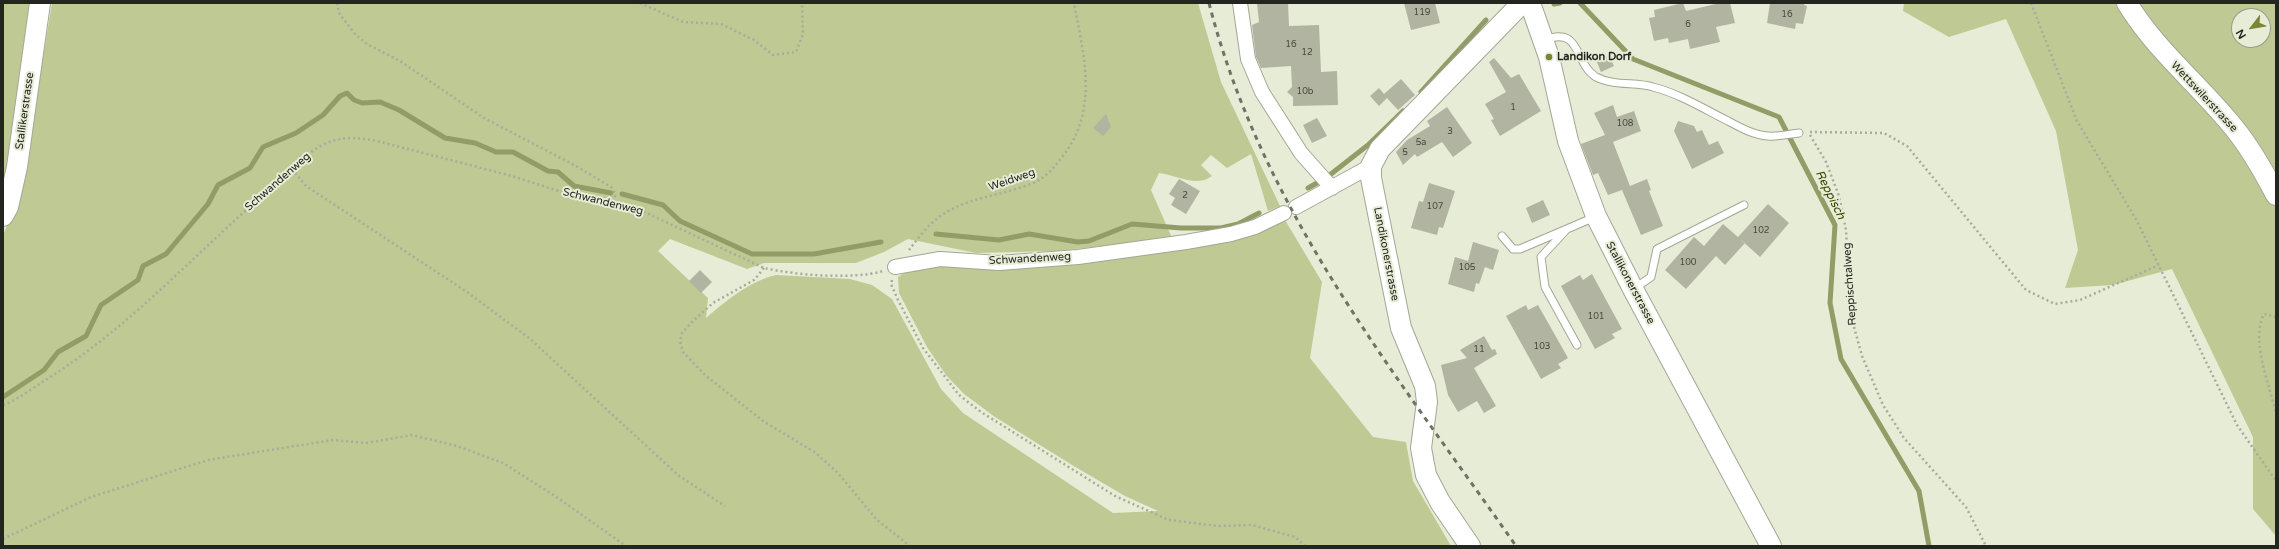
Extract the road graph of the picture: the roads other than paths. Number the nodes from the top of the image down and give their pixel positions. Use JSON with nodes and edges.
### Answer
{"nodes":[{"id":1,"x":40,"y":3,"type":"edge"},
{"id":2,"x":1240,"y":3,"type":"edge"},
{"id":3,"x":1522,"y":3,"type":"edge"},
{"id":4,"x":1530,"y":3,"type":"edge"},
{"id":5,"x":2127,"y":3,"type":"edge"},
{"id":6,"x":1543,"y":40,"type":"junction"},
{"id":7,"x":1799,"y":133,"type":"dead end"},
{"id":8,"x":1371,"y":166,"type":"junction"},
{"id":9,"x":1332,"y":188,"type":"junction"},
{"id":10,"x":2276,"y":195,"type":"edge"},
{"id":11,"x":1744,"y":205,"type":"dead end"},
{"id":12,"x":3,"y":216,"type":"edge"},
{"id":13,"x":1596,"y":216,"type":"junction"},
{"id":14,"x":1566,"y":230,"type":"junction"},
{"id":15,"x":1502,"y":236,"type":"dead end"},
{"id":16,"x":895,"y":267,"type":"road end"},
{"id":17,"x":1633,"y":289,"type":"junction"},
{"id":18,"x":1577,"y":345,"type":"dead end"},
{"id":19,"x":1470,"y":546,"type":"edge"},
{"id":20,"x":1771,"y":546,"type":"edge"}],
"edges":[{"from":1,"to":12,"type":"street","name":"Stallikerstrasse"},
{"from":2,"to":9,"type":"street"},
{"from":3,"to":8,"type":"street"},
{"from":4,"to":6,"type":"street","name":"Stallikonerstrasse"},
{"from":5,"to":10,"type":"street","name":"Wettswilerstrasse"},
{"from":6,"to":7,"type":"lane"},
{"from":6,"to":13,"type":"street","name":"Stallikonerstrasse"},
{"from":8,"to":9,"type":"street","name":"Schwandenweg"},
{"from":8,"to":19,"type":"street","name":"Landikonerstrasse"},
{"from":9,"to":16,"type":"street","name":"Schwandenweg"},
{"from":11,"to":17,"type":"lane"},
{"from":13,"to":14,"type":"lane"},
{"from":13,"to":17,"type":"street","name":"Stallikonerstrasse"},
{"from":14,"to":15,"type":"lane"},
{"from":14,"to":18,"type":"lane"},
{"from":17,"to":20,"type":"street","name":"Stallikonerstrasse"}]}
